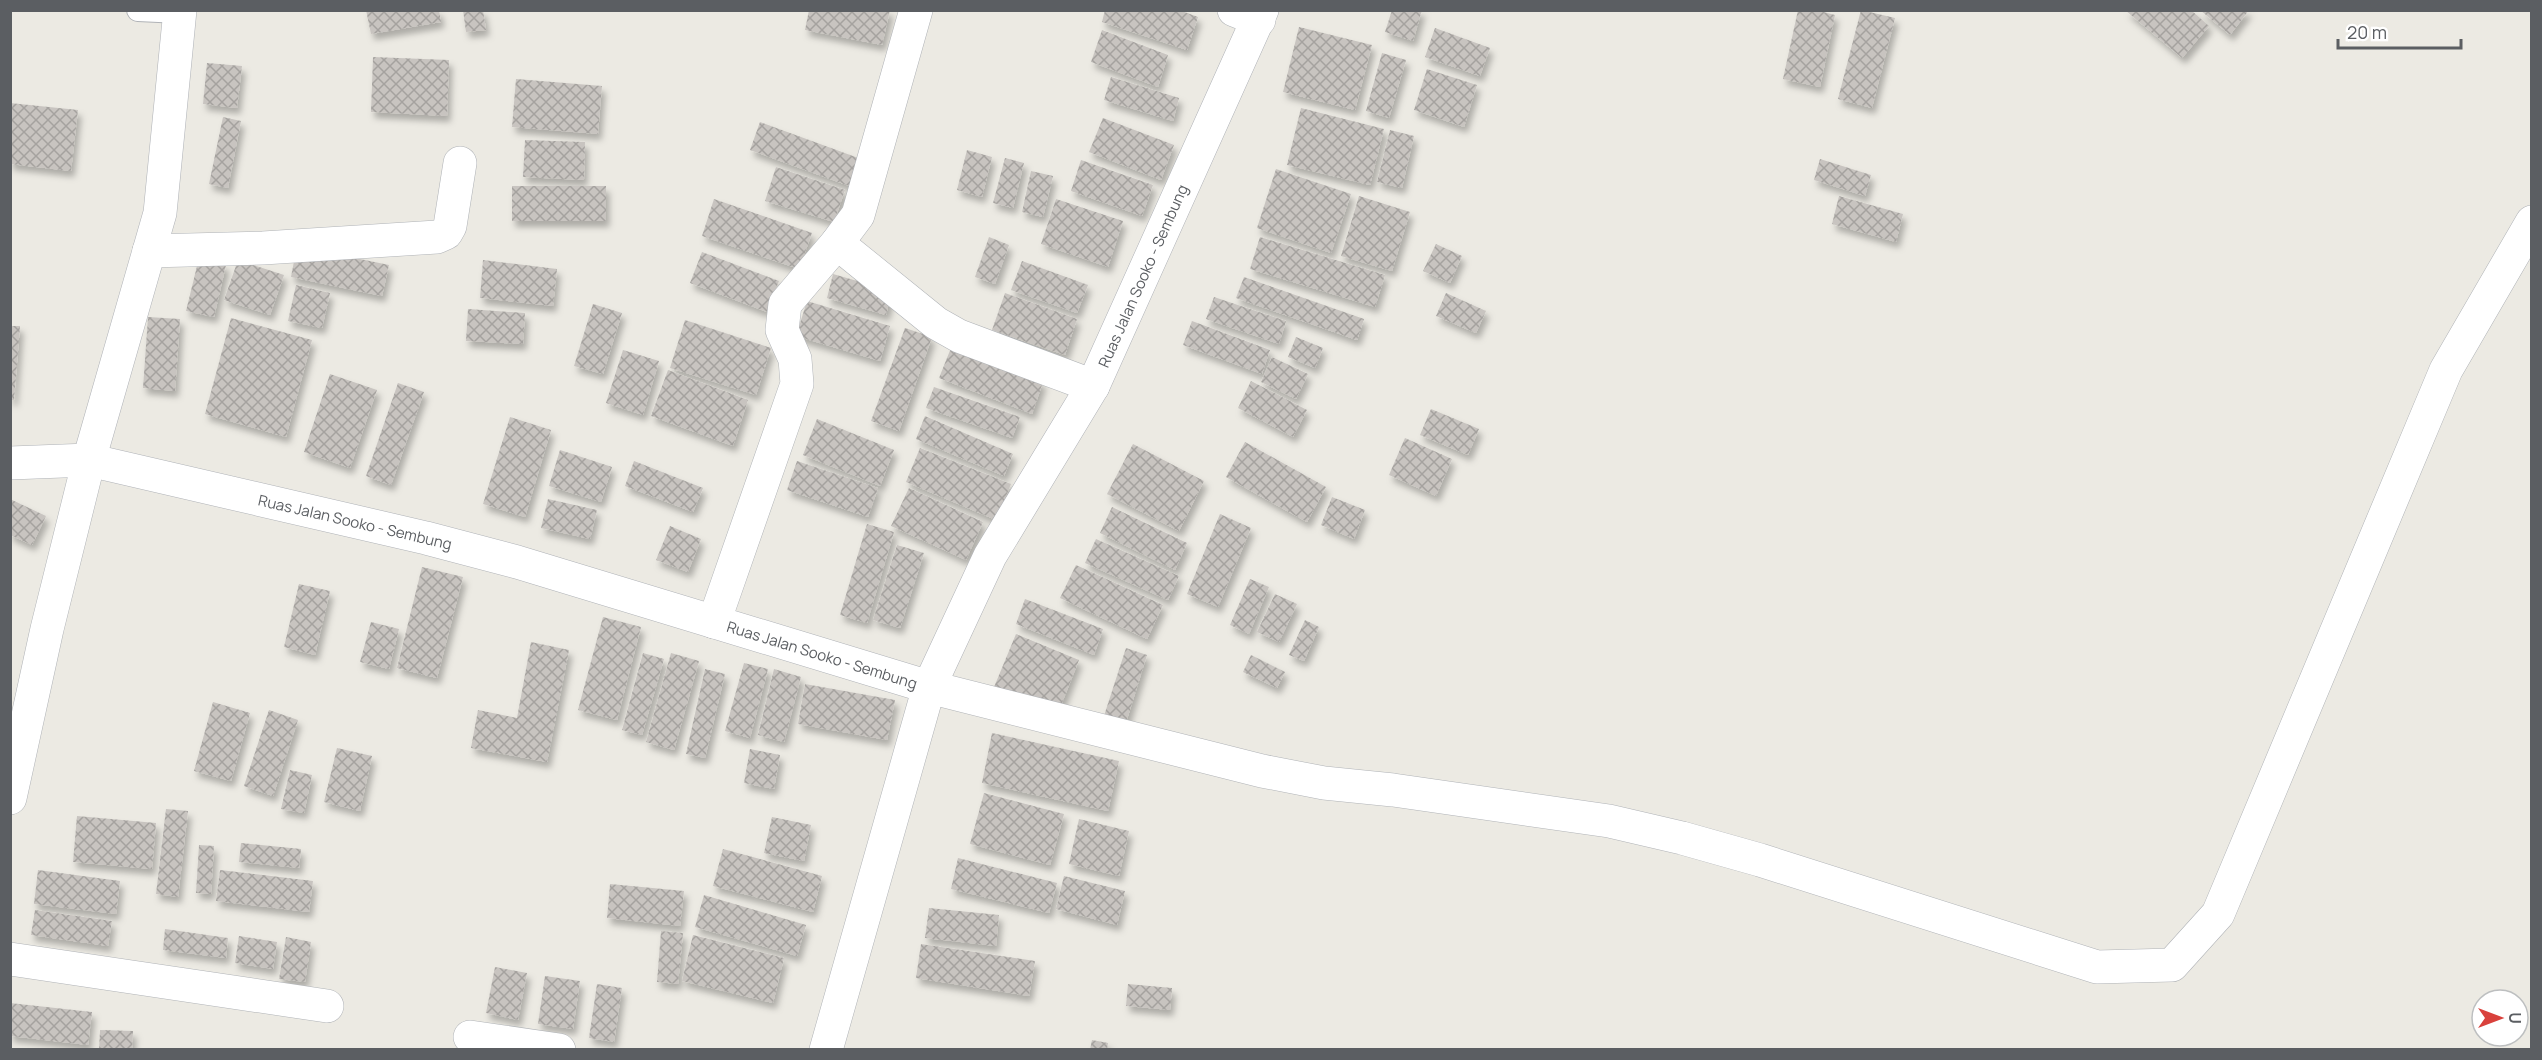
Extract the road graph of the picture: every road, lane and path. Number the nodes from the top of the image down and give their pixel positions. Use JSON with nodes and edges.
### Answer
{"nodes":[{"id":1,"x":138,"y":10,"type":"edge"},
{"id":2,"x":916,"y":10,"type":"edge"},
{"id":3,"x":180,"y":11,"type":"edge"},
{"id":4,"x":1252,"y":14,"type":"edge"},
{"id":5,"x":460,"y":163,"type":"dead end"},
{"id":6,"x":2532,"y":222,"type":"edge"},
{"id":7,"x":837,"y":243,"type":"junction"},
{"id":8,"x":149,"y":251,"type":"junction"},
{"id":9,"x":1093,"y":386,"type":"junction"},
{"id":10,"x":89,"y":460,"type":"junction"},
{"id":11,"x":10,"y":463,"type":"edge"},
{"id":12,"x":714,"y":622,"type":"junction"},
{"id":13,"x":928,"y":687,"type":"junction"},
{"id":14,"x":10,"y":798,"type":"edge"},
{"id":15,"x":10,"y":959,"type":"edge"},
{"id":16,"x":327,"y":1006,"type":"dead end"},
{"id":17,"x":470,"y":1036,"type":"dead end"},
{"id":18,"x":559,"y":1050,"type":"edge"},
{"id":19,"x":826,"y":1050,"type":"edge"}],
"edges":[{"from":1,"to":3,"type":"lane"},
{"from":2,"to":7,"type":"street"},
{"from":3,"to":8,"type":"street"},
{"from":4,"to":9,"type":"street","name":"Ruas Jalan Sooko - Sembung"},
{"from":5,"to":8,"type":"street"},
{"from":6,"to":13,"type":"street"},
{"from":7,"to":9,"type":"street"},
{"from":7,"to":12,"type":"street"},
{"from":8,"to":10,"type":"street"},
{"from":9,"to":13,"type":"street","name":"Ruas Jalan Sooko - Sembung"},
{"from":10,"to":11,"type":"street","name":"Ruas Jalan Sooko - Sembung"},
{"from":10,"to":12,"type":"street","name":"Ruas Jalan Sooko - Sembung"},
{"from":10,"to":14,"type":"street"},
{"from":12,"to":13,"type":"street","name":"Ruas Jalan Sooko - Sembung"},
{"from":13,"to":19,"type":"street"},
{"from":15,"to":16,"type":"street"},
{"from":17,"to":18,"type":"street"}]}
